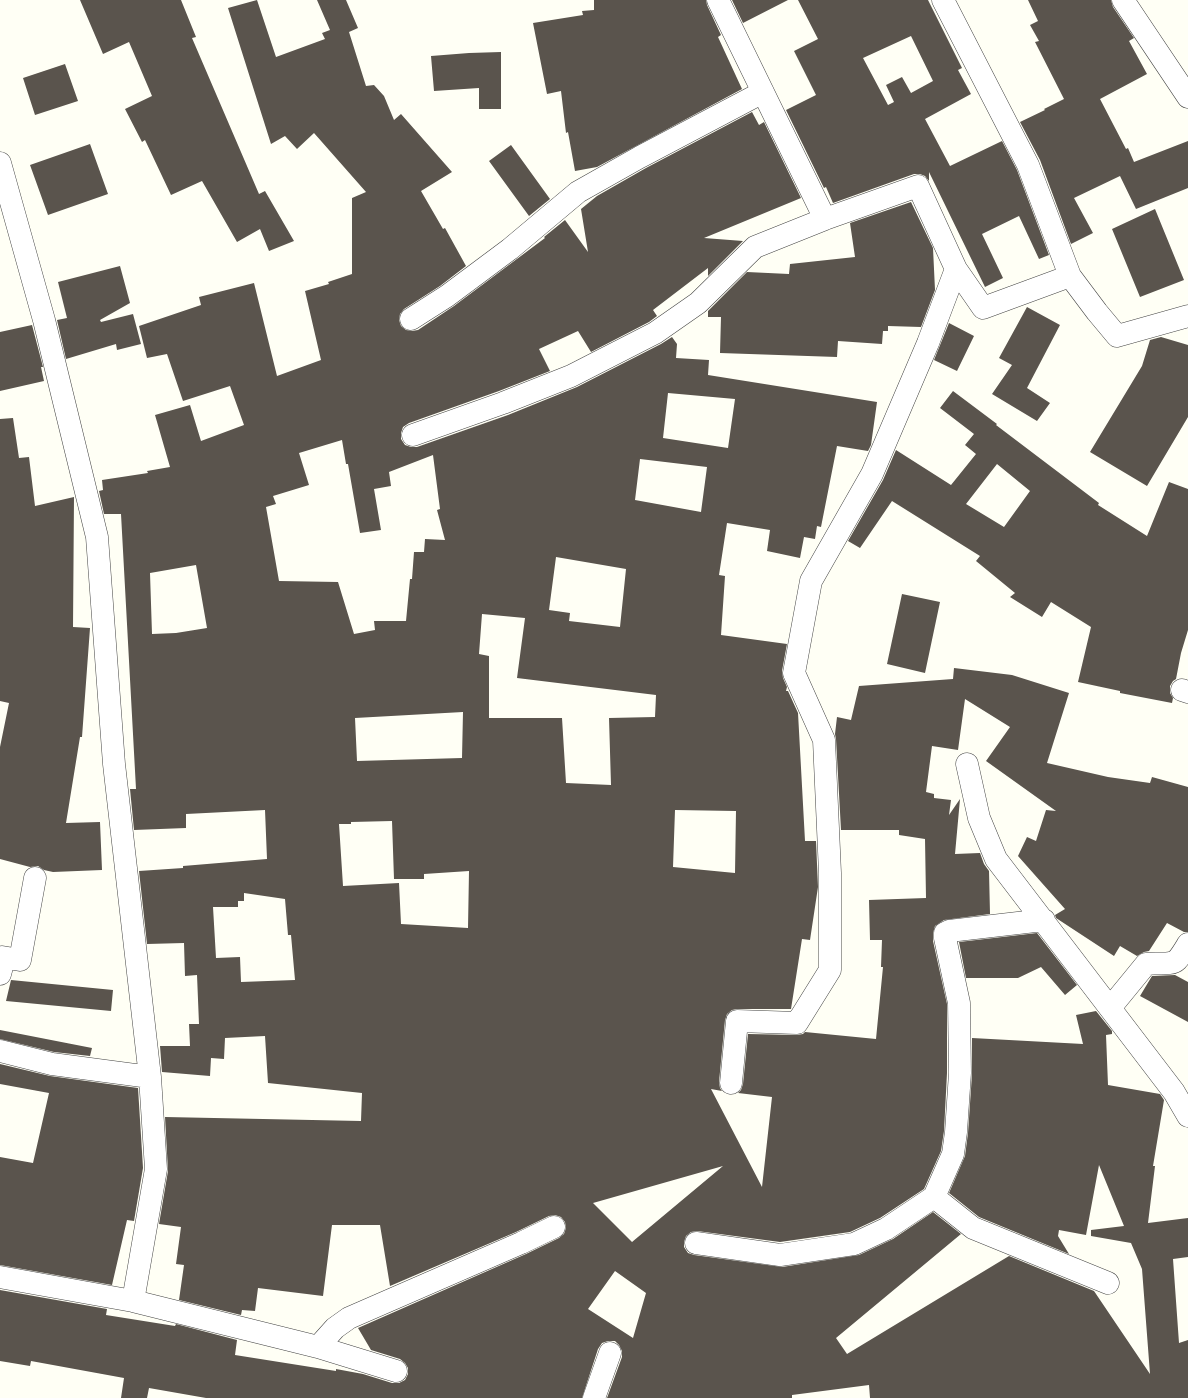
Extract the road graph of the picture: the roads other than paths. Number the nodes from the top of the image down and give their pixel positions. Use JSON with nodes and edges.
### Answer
{"nodes":[{"id":1,"x":718,"y":0,"type":"edge"},
{"id":2,"x":943,"y":0,"type":"edge"},
{"id":3,"x":1123,"y":0,"type":"edge"},
{"id":4,"x":763,"y":92,"type":"junction"},
{"id":5,"x":1188,"y":97,"type":"edge"},
{"id":6,"x":0,"y":163,"type":"edge"},
{"id":7,"x":825,"y":219,"type":"junction"},
{"id":8,"x":956,"y":269,"type":"junction"},
{"id":9,"x":1070,"y":276,"type":"junction"},
{"id":10,"x":1188,"y":316,"type":"edge"},
{"id":11,"x":411,"y":319,"type":"dead end"},
{"id":12,"x":413,"y":435,"type":"dead end"},
{"id":13,"x":967,"y":764,"type":"dead end"},
{"id":14,"x":35,"y":878,"type":"dead end"},
{"id":15,"x":1044,"y":920,"type":"junction"},
{"id":16,"x":1188,"y":944,"type":"edge"},
{"id":17,"x":1,"y":962,"type":"edge"},
{"id":18,"x":1110,"y":1008,"type":"junction"},
{"id":19,"x":0,"y":1051,"type":"edge"},
{"id":20,"x":150,"y":1077,"type":"junction"},
{"id":21,"x":731,"y":1083,"type":"dead end"},
{"id":22,"x":1188,"y":1116,"type":"edge"},
{"id":23,"x":934,"y":1197,"type":"junction"},
{"id":24,"x":554,"y":1227,"type":"dead end"},
{"id":25,"x":696,"y":1243,"type":"dead end"},
{"id":26,"x":0,"y":1277,"type":"edge"},
{"id":27,"x":1108,"y":1283,"type":"dead end"},
{"id":28,"x":133,"y":1301,"type":"junction"},
{"id":29,"x":318,"y":1347,"type":"junction"},
{"id":30,"x":610,"y":1354,"type":"dead end"},
{"id":31,"x":396,"y":1371,"type":"dead end"},
{"id":32,"x":594,"y":1398,"type":"edge"}],
"edges":[{"from":1,"to":4,"type":"street"},
{"from":2,"to":9,"type":"street"},
{"from":3,"to":5,"type":"street"},
{"from":4,"to":7,"type":"street"},
{"from":4,"to":11,"type":"street"},
{"from":6,"to":20,"type":"street"},
{"from":7,"to":8,"type":"street"},
{"from":7,"to":12,"type":"street"},
{"from":8,"to":9,"type":"street"},
{"from":8,"to":21,"type":"street"},
{"from":9,"to":10,"type":"street"},
{"from":13,"to":15,"type":"street"},
{"from":14,"to":17,"type":"street"},
{"from":15,"to":18,"type":"street"},
{"from":15,"to":23,"type":"street"},
{"from":16,"to":18,"type":"street"},
{"from":18,"to":22,"type":"street"},
{"from":19,"to":20,"type":"street"},
{"from":20,"to":28,"type":"street"},
{"from":23,"to":25,"type":"street"},
{"from":23,"to":27,"type":"street"},
{"from":24,"to":29,"type":"street"},
{"from":26,"to":28,"type":"street"},
{"from":28,"to":29,"type":"street"},
{"from":29,"to":31,"type":"street"},
{"from":30,"to":32,"type":"street"}]}
